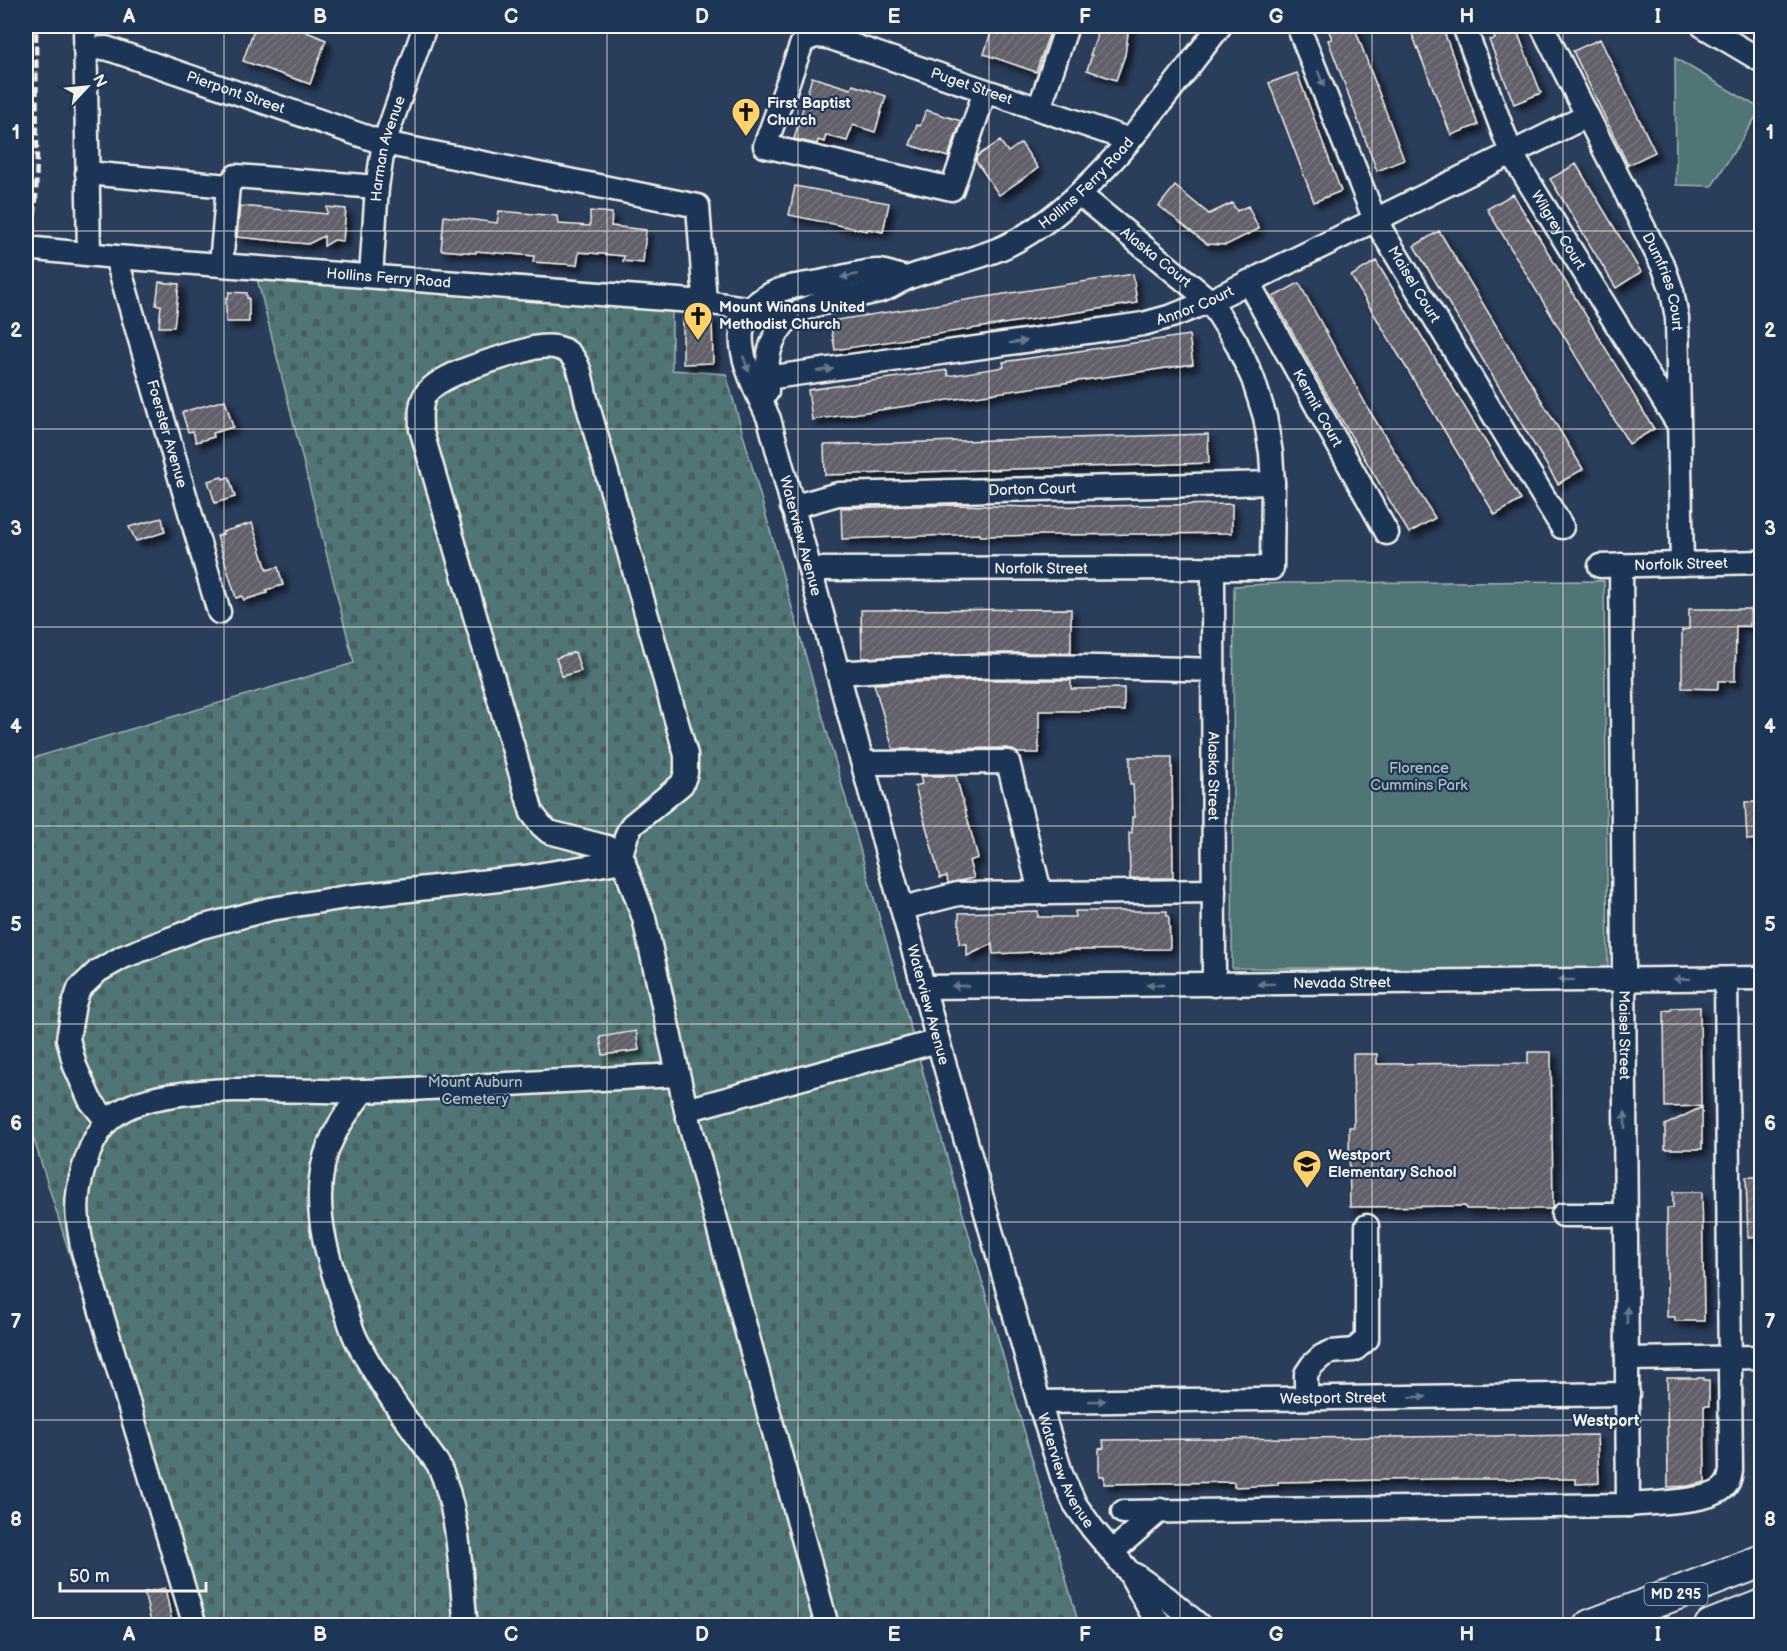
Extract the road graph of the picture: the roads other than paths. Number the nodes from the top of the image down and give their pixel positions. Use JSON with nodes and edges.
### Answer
{"nodes":[{"id":1,"x":85,"y":26,"type":"edge"},
{"id":2,"x":1067,"y":26,"type":"edge"},
{"id":3,"x":1221,"y":26,"type":"edge"},
{"id":4,"x":1298,"y":26,"type":"edge"},
{"id":5,"x":1464,"y":26,"type":"edge"},
{"id":6,"x":1542,"y":26,"type":"edge"},
{"id":7,"x":1703,"y":26,"type":"edge"},
{"id":8,"x":419,"y":27,"type":"edge"},
{"id":9,"x":85,"y":49,"type":"junction"},
{"id":10,"x":1761,"y":61,"type":"edge"},
{"id":11,"x":985,"y":91,"type":"junction"},
{"id":12,"x":1040,"y":109,"type":"junction"},
{"id":13,"x":1587,"y":116,"type":"junction"},
{"id":14,"x":1130,"y":140,"type":"junction"},
{"id":15,"x":384,"y":143,"type":"junction"},
{"id":16,"x":1511,"y":153,"type":"junction"},
{"id":17,"x":87,"y":173,"type":"junction"},
{"id":18,"x":228,"y":186,"type":"junction"},
{"id":19,"x":377,"y":187,"type":"junction"},
{"id":20,"x":1079,"y":194,"type":"junction"},
{"id":21,"x":1375,"y":220,"type":"junction"},
{"id":22,"x":26,"y":248,"type":"edge"},
{"id":23,"x":89,"y":254,"type":"junction"},
{"id":24,"x":116,"y":256,"type":"junction"},
{"id":25,"x":221,"y":264,"type":"junction"},
{"id":26,"x":371,"y":276,"type":"junction"},
{"id":27,"x":906,"y":278,"type":"junction"},
{"id":28,"x":1248,"y":282,"type":"junction"},
{"id":29,"x":1210,"y":301,"type":"junction"},
{"id":30,"x":705,"y":302,"type":"junction"},
{"id":31,"x":752,"y":309,"type":"junction"},
{"id":32,"x":789,"y":320,"type":"junction"},
{"id":33,"x":767,"y":378,"type":"junction"},
{"id":34,"x":769,"y":419,"type":"junction"},
{"id":35,"x":1678,"y":425,"type":"junction"},
{"id":36,"x":1273,"y":483,"type":"junction"},
{"id":37,"x":792,"y":507,"type":"junction"},
{"id":38,"x":1562,"y":527,"type":"dead end"},
{"id":39,"x":1387,"y":533,"type":"dead end"},
{"id":40,"x":1761,"y":562,"type":"edge"},
{"id":41,"x":1683,"y":564,"type":"junction"},
{"id":42,"x":1610,"y":565,"type":"joint"},
{"id":43,"x":1272,"y":568,"type":"joint"},
{"id":44,"x":811,"y":569,"type":"junction"},
{"id":45,"x":1213,"y":569,"type":"junction"},
{"id":46,"x":219,"y":612,"type":"dead end"},
{"id":47,"x":1213,"y":670,"type":"junction"},
{"id":48,"x":838,"y":673,"type":"junction"},
{"id":49,"x":863,"y":763,"type":"junction"},
{"id":50,"x":623,"y":858,"type":"junction"},
{"id":51,"x":1214,"y":891,"type":"junction"},
{"id":52,"x":1040,"y":892,"type":"junction"},
{"id":53,"x":903,"y":908,"type":"junction"},
{"id":54,"x":1761,"y":978,"type":"edge"},
{"id":55,"x":1726,"y":979,"type":"junction"},
{"id":56,"x":1624,"y":980,"type":"junction"},
{"id":57,"x":1214,"y":985,"type":"junction"},
{"id":58,"x":924,"y":987,"type":"junction"},
{"id":59,"x":938,"y":1041,"type":"junction"},
{"id":60,"x":677,"y":1075,"type":"junction"},
{"id":61,"x":363,"y":1091,"type":"junction"},
{"id":62,"x":686,"y":1110,"type":"junction"},
{"id":63,"x":107,"y":1121,"type":"junction"},
{"id":64,"x":1563,"y":1215,"type":"dead end"},
{"id":65,"x":1626,"y":1215,"type":"junction"},
{"id":66,"x":1367,"y":1226,"type":"dead end"},
{"id":67,"x":1730,"y":1358,"type":"junction"},
{"id":68,"x":1761,"y":1358,"type":"edge"},
{"id":69,"x":1627,"y":1359,"type":"junction"},
{"id":70,"x":1628,"y":1394,"type":"junction"},
{"id":71,"x":1306,"y":1398,"type":"junction"},
{"id":72,"x":1039,"y":1402,"type":"junction"},
{"id":73,"x":1629,"y":1505,"type":"junction"},
{"id":74,"x":1160,"y":1510,"type":"junction"},
{"id":75,"x":1123,"y":1512,"type":"dead end"},
{"id":76,"x":1112,"y":1552,"type":"junction"},
{"id":77,"x":1761,"y":1561,"type":"edge"},
{"id":78,"x":1129,"y":1572,"type":"junction"},
{"id":79,"x":1761,"y":1606,"type":"edge"},
{"id":80,"x":195,"y":1626,"type":"edge"},
{"id":81,"x":466,"y":1626,"type":"edge"},
{"id":82,"x":827,"y":1626,"type":"edge"},
{"id":83,"x":1162,"y":1626,"type":"edge"},
{"id":84,"x":1200,"y":1626,"type":"edge"},
{"id":85,"x":1590,"y":1626,"type":"edge"},
{"id":86,"x":1711,"y":1626,"type":"edge"}],
"edges":[{"from":1,"to":9,"type":"street"},
{"from":2,"to":12,"type":"street"},
{"from":3,"to":14,"type":"street","name":"Hollins Ferry Road"},
{"from":4,"to":21,"type":"street","name":"Maisel Court","one_way":true},
{"from":5,"to":16,"type":"street","name":"Wilgrey Court"},
{"from":6,"to":13,"type":"street","name":"Dumfries Court"},
{"from":7,"to":10,"type":"street"},
{"from":8,"to":15,"type":"street","name":"Harman Avenue"},
{"from":9,"to":15,"type":"street","name":"Pierpont Street"},
{"from":9,"to":17,"type":"street"},
{"from":11,"to":11,"type":"street","name":"Puget Street"},
{"from":11,"to":12,"type":"street","name":"Puget Street"},
{"from":12,"to":14,"type":"street","name":"Puget Street"},
{"from":13,"to":16,"type":"street","name":"Annor Court"},
{"from":13,"to":35,"type":"street","name":"Dumfries Court"},
{"from":14,"to":20,"type":"street","name":"Hollins Ferry Road"},
{"from":15,"to":19,"type":"street","name":"Harman Avenue"},
{"from":15,"to":30,"type":"street","name":"Pierpont Street"},
{"from":16,"to":21,"type":"street","name":"Annor Court"},
{"from":16,"to":35,"type":"street","name":"Wilgrey Court"},
{"from":17,"to":18,"type":"street"},
{"from":17,"to":23,"type":"street"},
{"from":18,"to":19,"type":"street"},
{"from":18,"to":25,"type":"street"},
{"from":19,"to":26,"type":"street","name":"Harman Avenue"},
{"from":20,"to":27,"type":"street","name":"Hollins Ferry Road"},
{"from":20,"to":29,"type":"street","name":"Alaska Court"},
{"from":21,"to":28,"type":"street","name":"Annor Court"},
{"from":21,"to":38,"type":"street","name":"Maisel Court"},
{"from":22,"to":23,"type":"street","name":"Hollins Ferry Road"},
{"from":23,"to":24,"type":"street","name":"Hollins Ferry Road"},
{"from":24,"to":25,"type":"street","name":"Hollins Ferry Road"},
{"from":24,"to":46,"type":"street","name":"Foerster Avenue"},
{"from":25,"to":26,"type":"street","name":"Hollins Ferry Road"},
{"from":26,"to":30,"type":"street","name":"Hollins Ferry Road"},
{"from":27,"to":31,"type":"street","name":"Hollins Ferry Road","one_way":true},
{"from":27,"to":32,"type":"street","name":"Hollins Ferry Road"},
{"from":28,"to":29,"type":"street","name":"Annor Court"},
{"from":28,"to":39,"type":"street","name":"Kermit Court"},
{"from":33,"to":29,"type":"street","name":"Annor Court","one_way":true},
{"from":29,"to":36,"type":"street","name":"Alaska Court"},
{"from":30,"to":31,"type":"street","name":"Hollins Ferry Road"},
{"from":31,"to":32,"type":"street","name":"Hollins Ferry Road"},
{"from":31,"to":34,"type":"street","name":"Waterview Avenue","one_way":true},
{"from":32,"to":33,"type":"street","name":"Waterview Avenue"},
{"from":33,"to":34,"type":"street","name":"Waterview Avenue"},
{"from":34,"to":37,"type":"street","name":"Waterview Avenue"},
{"from":35,"to":41,"type":"street","name":"Dumfries Court"},
{"from":36,"to":37,"type":"street","name":"Dorton Court"},
{"from":36,"to":43,"type":"street","name":"Alaska Court"},
{"from":37,"to":44,"type":"street","name":"Waterview Avenue"},
{"from":40,"to":41,"type":"street","name":"Norfolk Street"},
{"from":41,"to":42,"type":"street","name":"Norfolk Street"},
{"from":42,"to":56,"type":"street","name":"Maisel Street"},
{"from":43,"to":45,"type":"street","name":"Norfolk Street"},
{"from":44,"to":45,"type":"street","name":"Norfolk Street"},
{"from":44,"to":48,"type":"street","name":"Waterview Avenue"},
{"from":45,"to":47,"type":"street","name":"Alaska Street"},
{"from":47,"to":48,"type":"street"},
{"from":47,"to":51,"type":"street","name":"Alaska Street"},
{"from":48,"to":49,"type":"street","name":"Waterview Avenue"},
{"from":49,"to":52,"type":"street"},
{"from":49,"to":53,"type":"street","name":"Waterview Avenue"},
{"from":50,"to":50,"type":"street"},
{"from":50,"to":60,"type":"street"},
{"from":50,"to":63,"type":"street"},
{"from":51,"to":52,"type":"street"},
{"from":51,"to":57,"type":"street","name":"Alaska Street"},
{"from":52,"to":53,"type":"street"},
{"from":53,"to":58,"type":"street","name":"Waterview Avenue"},
{"from":54,"to":55,"type":"street","name":"Nevada Street"},
{"from":55,"to":56,"type":"street","name":"Nevada Street","one_way":true},
{"from":55,"to":67,"type":"street"},
{"from":56,"to":57,"type":"street","name":"Nevada Street","one_way":true},
{"from":65,"to":56,"type":"street","name":"Maisel Street","one_way":true},
{"from":57,"to":58,"type":"street","name":"Nevada Street","one_way":true},
{"from":58,"to":59,"type":"street","name":"Waterview Avenue"},
{"from":59,"to":62,"type":"street"},
{"from":59,"to":72,"type":"street","name":"Waterview Avenue"},
{"from":60,"to":61,"type":"street"},
{"from":60,"to":62,"type":"street"},
{"from":61,"to":63,"type":"street"},
{"from":61,"to":81,"type":"street"},
{"from":62,"to":82,"type":"street"},
{"from":63,"to":80,"type":"street"},
{"from":64,"to":65,"type":"street"},
{"from":69,"to":65,"type":"street","name":"Maisel Street","one_way":true},
{"from":66,"to":71,"type":"street"},
{"from":67,"to":68,"type":"street"},
{"from":67,"to":69,"type":"street"},
{"from":67,"to":73,"type":"street"},
{"from":69,"to":70,"type":"street","name":"Maisel Street"},
{"from":71,"to":70,"type":"street","name":"Westport Street","one_way":true},
{"from":70,"to":73,"type":"street","name":"Maisel Street"},
{"from":72,"to":71,"type":"street","name":"Westport Street","one_way":true},
{"from":72,"to":76,"type":"street","name":"Waterview Avenue"},
{"from":73,"to":74,"type":"street"},
{"from":74,"to":75,"type":"street"},
{"from":74,"to":76,"type":"street"},
{"from":76,"to":78,"type":"street","name":"Waterview Avenue"},
{"from":77,"to":85,"type":"highway","number":"MD 295"},
{"from":78,"to":83,"type":"street","name":"Waterview Avenue"},
{"from":78,"to":84,"type":"street","name":"Waterview Avenue"},
{"from":79,"to":86,"type":"highway","number":"MD 295"}]}
